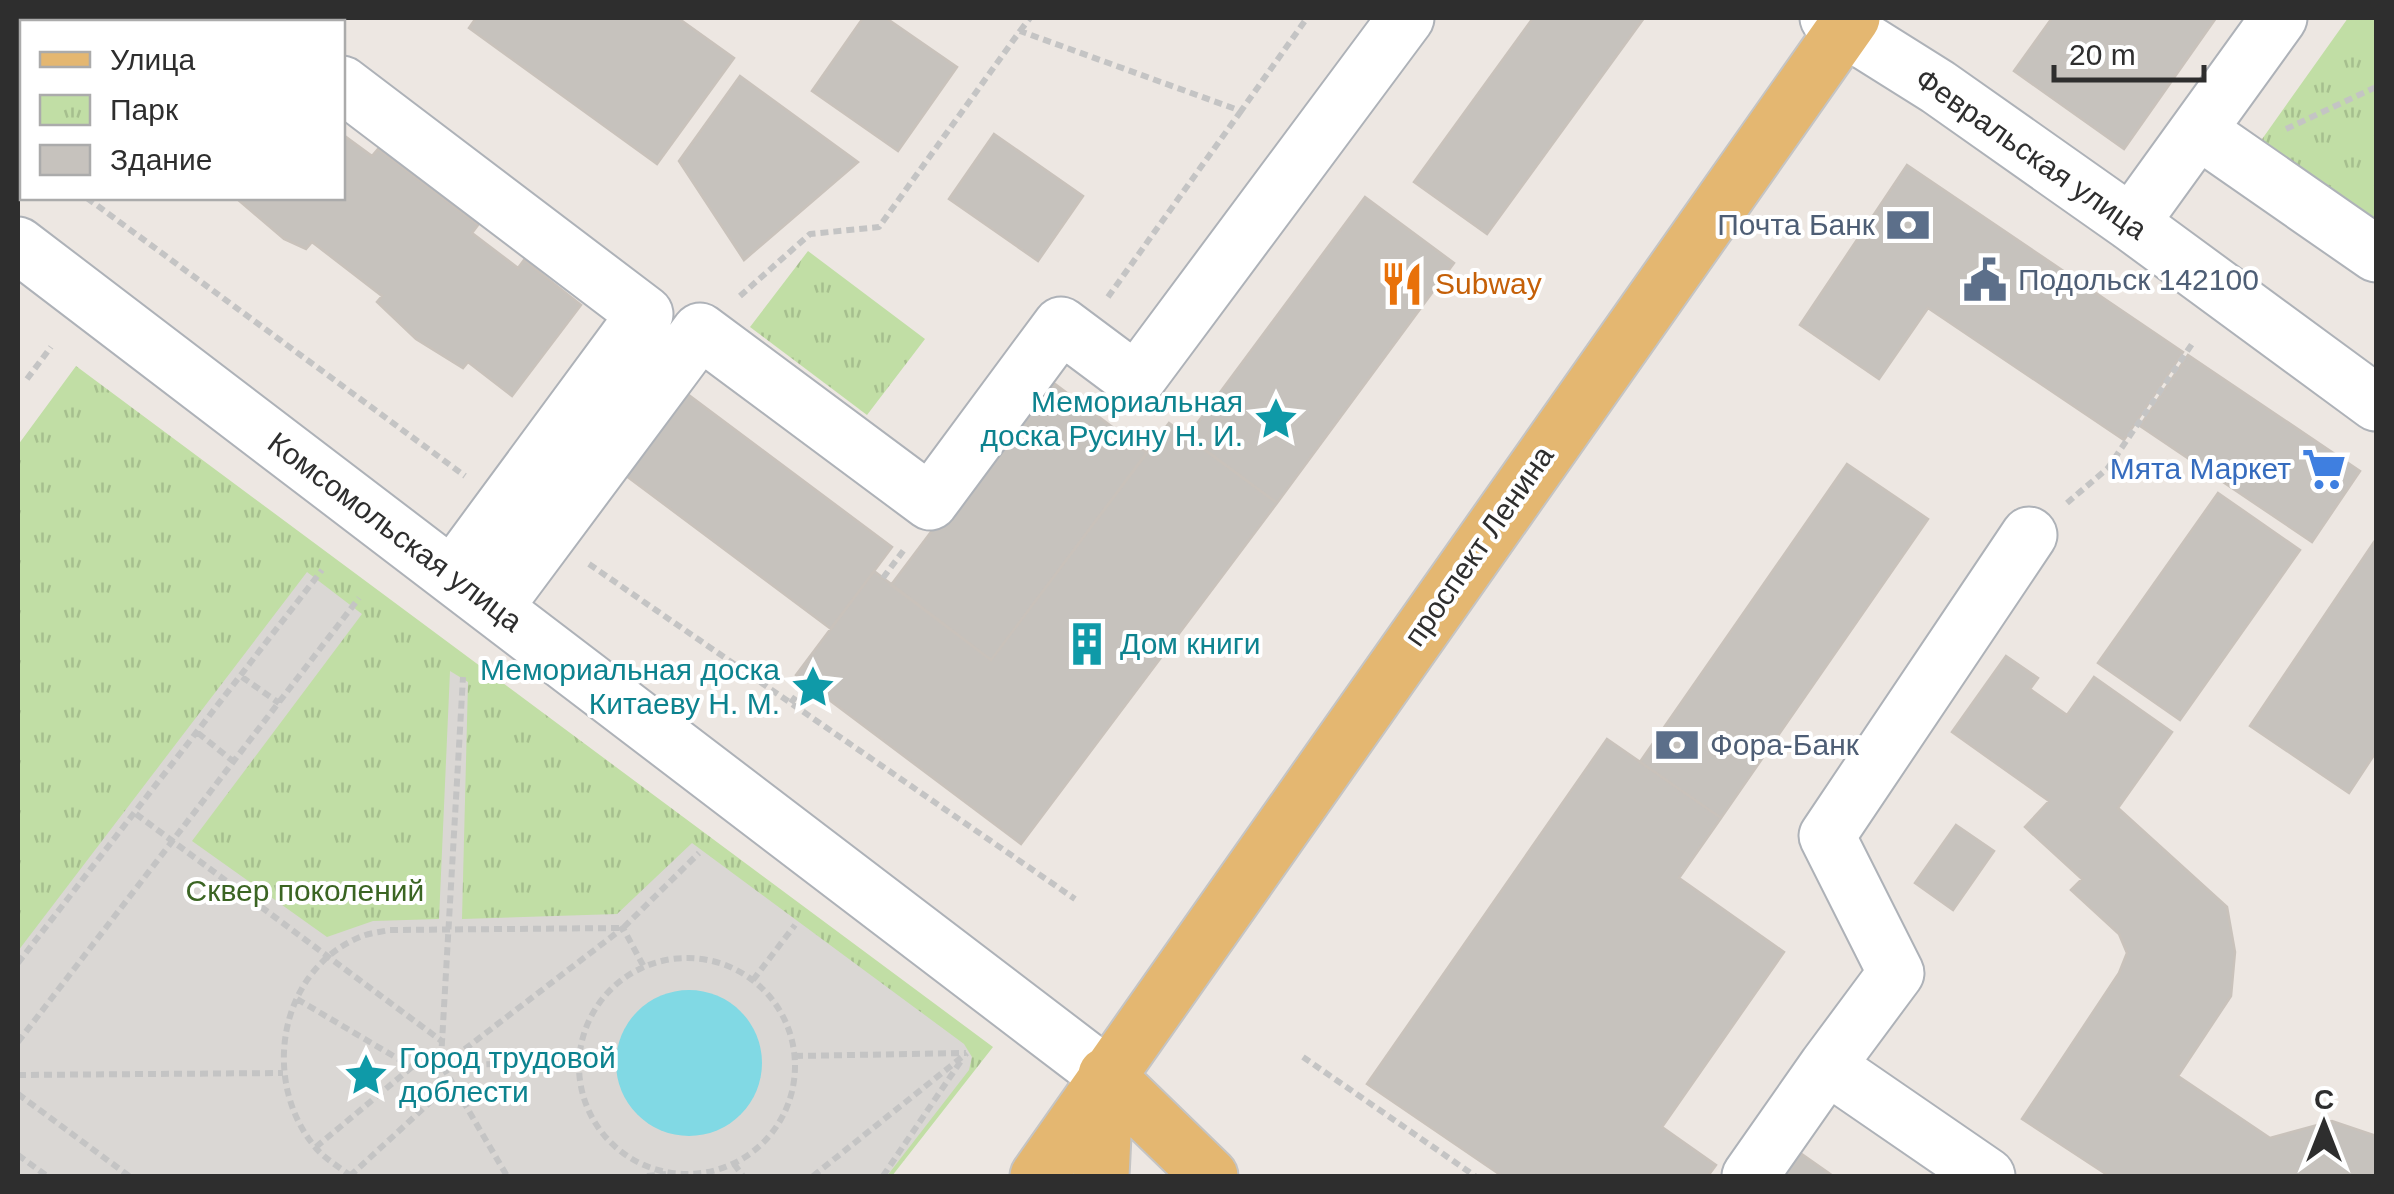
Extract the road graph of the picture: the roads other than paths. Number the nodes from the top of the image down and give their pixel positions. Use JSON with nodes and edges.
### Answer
{"nodes":[{"id":1,"x":1406,"y":18,"type":"edge"},
{"id":2,"x":2279,"y":18,"type":"edge"},
{"id":3,"x":1841,"y":21,"type":"edge"},
{"id":4,"x":345,"y":86,"type":"edge"},
{"id":5,"x":2199,"y":131,"type":"junction"},
{"id":6,"x":2131,"y":222,"type":"junction"},
{"id":7,"x":18,"y":245,"type":"edge"},
{"id":8,"x":2376,"y":254,"type":"edge"},
{"id":9,"x":2376,"y":403,"type":"edge"},
{"id":10,"x":2028,"y":535,"type":"road end"},
{"id":11,"x":473,"y":592,"type":"junction"},
{"id":12,"x":1827,"y":1066,"type":"junction"},
{"id":13,"x":1106,"y":1075,"type":"junction"},
{"id":14,"x":1038,"y":1176,"type":"edge"},
{"id":15,"x":1102,"y":1176,"type":"edge"},
{"id":16,"x":1210,"y":1176,"type":"edge"},
{"id":17,"x":1750,"y":1176,"type":"edge"},
{"id":18,"x":1987,"y":1176,"type":"edge"}],
"edges":[{"from":1,"to":11,"type":"street"},
{"from":2,"to":5,"type":"street"},
{"from":3,"to":6,"type":"street","name":"Февральская улица"},
{"from":3,"to":13,"type":"main road","name":"проспект Ленина"},
{"from":4,"to":11,"type":"street"},
{"from":5,"to":6,"type":"street"},
{"from":5,"to":8,"type":"street"},
{"from":6,"to":9,"type":"street","name":"Февральская улица"},
{"from":7,"to":11,"type":"street","name":"Комсомольская улица"},
{"from":10,"to":12,"type":"street"},
{"from":11,"to":13,"type":"street","name":"Комсомольская улица"},
{"from":12,"to":17,"type":"street"},
{"from":12,"to":18,"type":"street"},
{"from":13,"to":14,"type":"main road","name":"проспект Ленина"},
{"from":13,"to":15,"type":"main road"},
{"from":13,"to":16,"type":"main road"}]}
